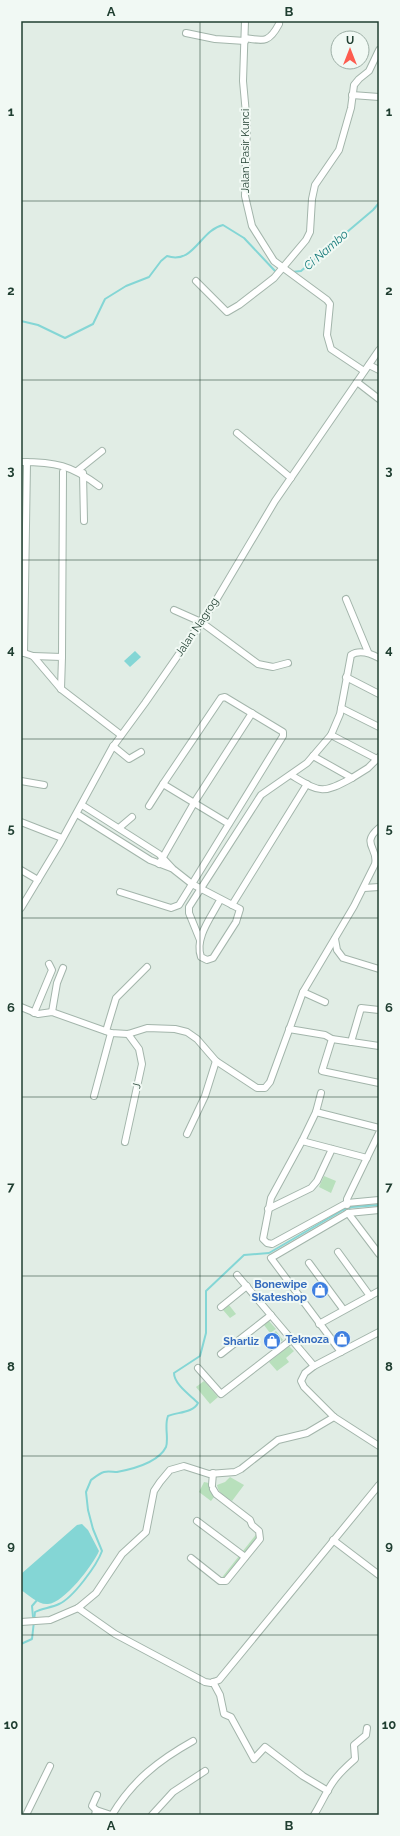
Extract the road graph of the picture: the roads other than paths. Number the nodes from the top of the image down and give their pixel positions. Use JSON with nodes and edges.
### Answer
{"nodes":[{"id":1,"x":246,"y":21,"type":"edge"},
{"id":2,"x":279,"y":24,"type":"dead end"},
{"id":3,"x":186,"y":33,"type":"dead end"},
{"id":4,"x":245,"y":40,"type":"junction"},
{"id":5,"x":379,"y":50,"type":"edge"},
{"id":6,"x":352,"y":95,"type":"junction"},
{"id":7,"x":379,"y":97,"type":"edge"},
{"id":8,"x":284,"y":270,"type":"junction"},
{"id":9,"x":196,"y":280,"type":"dead end"},
{"id":10,"x":379,"y":350,"type":"edge"},
{"id":11,"x":369,"y":365,"type":"junction"},
{"id":12,"x":379,"y":370,"type":"edge"},
{"id":13,"x":364,"y":371,"type":"junction"},
{"id":14,"x":357,"y":382,"type":"junction"},
{"id":15,"x":379,"y":399,"type":"edge"},
{"id":16,"x":238,"y":433,"type":"dead end"},
{"id":17,"x":102,"y":451,"type":"dead end"},
{"id":18,"x":24,"y":462,"type":"edge"},
{"id":19,"x":63,"y":472,"type":"dead end"},
{"id":20,"x":80,"y":472,"type":"junction"},
{"id":21,"x":291,"y":478,"type":"junction"},
{"id":22,"x":99,"y":486,"type":"dead end"},
{"id":23,"x":84,"y":521,"type":"dead end"},
{"id":24,"x":23,"y":549,"type":"edge"},
{"id":25,"x":346,"y":599,"type":"dead end"},
{"id":26,"x":174,"y":610,"type":"dead end"},
{"id":27,"x":201,"y":622,"type":"junction"},
{"id":28,"x":22,"y":652,"type":"edge"},
{"id":29,"x":368,"y":652,"type":"junction"},
{"id":30,"x":33,"y":656,"type":"junction"},
{"id":31,"x":62,"y":657,"type":"junction"},
{"id":32,"x":379,"y":658,"type":"edge"},
{"id":33,"x":288,"y":663,"type":"dead end"},
{"id":34,"x":346,"y":677,"type":"junction"},
{"id":35,"x":61,"y":689,"type":"junction"},
{"id":36,"x":379,"y":694,"type":"edge"},
{"id":37,"x":341,"y":708,"type":"junction"},
{"id":38,"x":252,"y":713,"type":"junction"},
{"id":39,"x":379,"y":727,"type":"edge"},
{"id":40,"x":331,"y":735,"type":"junction"},
{"id":41,"x":121,"y":736,"type":"junction"},
{"id":42,"x":113,"y":746,"type":"junction"},
{"id":43,"x":141,"y":752,"type":"dead end"},
{"id":44,"x":313,"y":756,"type":"junction"},
{"id":45,"x":378,"y":758,"type":"edge"},
{"id":46,"x":291,"y":775,"type":"junction"},
{"id":47,"x":352,"y":778,"type":"junction"},
{"id":48,"x":21,"y":781,"type":"edge"},
{"id":49,"x":163,"y":784,"type":"junction"},
{"id":50,"x":307,"y":784,"type":"junction"},
{"id":51,"x":44,"y":786,"type":"dead end"},
{"id":52,"x":194,"y":803,"type":"junction"},
{"id":53,"x":82,"y":805,"type":"junction"},
{"id":54,"x":149,"y":806,"type":"dead end"},
{"id":55,"x":76,"y":814,"type":"junction"},
{"id":56,"x":132,"y":817,"type":"dead end"},
{"id":57,"x":21,"y":822,"type":"edge"},
{"id":58,"x":229,"y":824,"type":"junction"},
{"id":59,"x":119,"y":828,"type":"junction"},
{"id":60,"x":379,"y":828,"type":"edge"},
{"id":61,"x":62,"y":838,"type":"junction"},
{"id":62,"x":163,"y":857,"type":"junction"},
{"id":63,"x":159,"y":864,"type":"junction"},
{"id":64,"x":173,"y":869,"type":"junction"},
{"id":65,"x":21,"y":870,"type":"edge"},
{"id":66,"x":38,"y":880,"type":"junction"},
{"id":67,"x":192,"y":884,"type":"junction"},
{"id":68,"x":379,"y":887,"type":"edge"},
{"id":69,"x":201,"y":888,"type":"junction"},
{"id":70,"x":364,"y":888,"type":"junction"},
{"id":71,"x":120,"y":892,"type":"dead end"},
{"id":72,"x":220,"y":900,"type":"junction"},
{"id":73,"x":232,"y":905,"type":"junction"},
{"id":74,"x":21,"y":908,"type":"edge"},
{"id":75,"x":335,"y":939,"type":"junction"},
{"id":76,"x":200,"y":940,"type":"junction"},
{"id":77,"x":49,"y":964,"type":"dead end"},
{"id":78,"x":147,"y":967,"type":"dead end"},
{"id":79,"x":63,"y":968,"type":"dead end"},
{"id":80,"x":379,"y":969,"type":"edge"},
{"id":81,"x":303,"y":992,"type":"junction"},
{"id":82,"x":325,"y":1002,"type":"dead end"},
{"id":83,"x":21,"y":1007,"type":"edge"},
{"id":84,"x":379,"y":1010,"type":"edge"},
{"id":85,"x":52,"y":1012,"type":"junction"},
{"id":86,"x":34,"y":1013,"type":"junction"},
{"id":87,"x":289,"y":1029,"type":"junction"},
{"id":88,"x":109,"y":1032,"type":"junction"},
{"id":89,"x":128,"y":1034,"type":"junction"},
{"id":90,"x":332,"y":1039,"type":"junction"},
{"id":91,"x":351,"y":1042,"type":"junction"},
{"id":92,"x":379,"y":1046,"type":"edge"},
{"id":93,"x":216,"y":1061,"type":"junction"},
{"id":94,"x":379,"y":1083,"type":"edge"},
{"id":95,"x":321,"y":1093,"type":"dead end"},
{"id":96,"x":94,"y":1096,"type":"dead end"},
{"id":97,"x":316,"y":1112,"type":"junction"},
{"id":98,"x":379,"y":1128,"type":"edge"},
{"id":99,"x":379,"y":1133,"type":"edge"},
{"id":100,"x":187,"y":1134,"type":"dead end"},
{"id":101,"x":302,"y":1141,"type":"junction"},
{"id":102,"x":125,"y":1142,"type":"dead end"},
{"id":103,"x":332,"y":1149,"type":"junction"},
{"id":104,"x":367,"y":1158,"type":"junction"},
{"id":105,"x":379,"y":1200,"type":"edge"},
{"id":106,"x":347,"y":1203,"type":"junction"},
{"id":107,"x":268,"y":1209,"type":"junction"},
{"id":108,"x":379,"y":1210,"type":"edge"},
{"id":109,"x":348,"y":1213,"type":"junction"},
{"id":110,"x":338,"y":1252,"type":"dead end"},
{"id":111,"x":379,"y":1254,"type":"edge"},
{"id":112,"x":309,"y":1263,"type":"dead end"},
{"id":113,"x":237,"y":1275,"type":"dead end"},
{"id":114,"x":247,"y":1286,"type":"junction"},
{"id":115,"x":379,"y":1291,"type":"edge"},
{"id":116,"x":370,"y":1296,"type":"junction"},
{"id":117,"x":221,"y":1307,"type":"dead end"},
{"id":118,"x":344,"y":1309,"type":"junction"},
{"id":119,"x":271,"y":1315,"type":"junction"},
{"id":120,"x":319,"y":1324,"type":"junction"},
{"id":121,"x":379,"y":1332,"type":"edge"},
{"id":122,"x":291,"y":1340,"type":"junction"},
{"id":123,"x":341,"y":1352,"type":"junction"},
{"id":124,"x":221,"y":1354,"type":"dead end"},
{"id":125,"x":314,"y":1366,"type":"junction"},
{"id":126,"x":198,"y":1368,"type":"dead end"},
{"id":127,"x":334,"y":1417,"type":"junction"},
{"id":128,"x":379,"y":1446,"type":"edge"},
{"id":129,"x":214,"y":1474,"type":"junction"},
{"id":130,"x":379,"y":1485,"type":"edge"},
{"id":131,"x":198,"y":1521,"type":"dead end"},
{"id":132,"x":333,"y":1540,"type":"junction"},
{"id":133,"x":245,"y":1557,"type":"junction"},
{"id":134,"x":191,"y":1558,"type":"dead end"},
{"id":135,"x":379,"y":1575,"type":"edge"},
{"id":136,"x":78,"y":1608,"type":"junction"},
{"id":137,"x":21,"y":1622,"type":"edge"},
{"id":138,"x":214,"y":1682,"type":"junction"},
{"id":139,"x":367,"y":1728,"type":"dead end"},
{"id":140,"x":193,"y":1741,"type":"dead end"},
{"id":141,"x":50,"y":1766,"type":"dead end"},
{"id":142,"x":205,"y":1771,"type":"dead end"},
{"id":143,"x":328,"y":1791,"type":"junction"},
{"id":144,"x":97,"y":1795,"type":"dead end"},
{"id":145,"x":96,"y":1813,"type":"edge"},
{"id":146,"x":26,"y":1815,"type":"edge"},
{"id":147,"x":112,"y":1815,"type":"edge"},
{"id":148,"x":152,"y":1815,"type":"edge"},
{"id":149,"x":314,"y":1815,"type":"edge"}],
"edges":[{"from":1,"to":4,"type":"street","name":"Jalan Pasir Kunci"},
{"from":2,"to":4,"type":"street"},
{"from":3,"to":4,"type":"street"},
{"from":4,"to":8,"type":"street","name":"Jalan Pasir Kunci"},
{"from":5,"to":6,"type":"street"},
{"from":6,"to":7,"type":"street"},
{"from":6,"to":8,"type":"street"},
{"from":8,"to":9,"type":"street"},
{"from":8,"to":13,"type":"street","name":"Jalan Pasir Kunci"},
{"from":10,"to":11,"type":"street","name":"Jalan Nagrog"},
{"from":11,"to":12,"type":"street"},
{"from":11,"to":13,"type":"street","name":"Jalan Nagrog"},
{"from":13,"to":14,"type":"street","name":"Jalan Nagrog"},
{"from":14,"to":15,"type":"street"},
{"from":14,"to":21,"type":"street","name":"Jalan Nagrog"},
{"from":16,"to":21,"type":"street"},
{"from":17,"to":20,"type":"street"},
{"from":18,"to":20,"type":"street"},
{"from":18,"to":24,"type":"street"},
{"from":19,"to":31,"type":"street"},
{"from":20,"to":22,"type":"street"},
{"from":20,"to":23,"type":"street"},
{"from":21,"to":27,"type":"street","name":"Jalan Nagrog"},
{"from":24,"to":28,"type":"street"},
{"from":25,"to":29,"type":"street"},
{"from":26,"to":27,"type":"street"},
{"from":27,"to":33,"type":"street"},
{"from":27,"to":41,"type":"street","name":"Jalan Nagrog"},
{"from":28,"to":30,"type":"street"},
{"from":29,"to":32,"type":"street"},
{"from":29,"to":34,"type":"street"},
{"from":30,"to":31,"type":"street"},
{"from":30,"to":35,"type":"street"},
{"from":31,"to":35,"type":"street"},
{"from":34,"to":36,"type":"street"},
{"from":34,"to":37,"type":"street"},
{"from":35,"to":41,"type":"street"},
{"from":37,"to":39,"type":"street"},
{"from":37,"to":40,"type":"street"},
{"from":38,"to":49,"type":"street"},
{"from":38,"to":52,"type":"street"},
{"from":38,"to":58,"type":"street"},
{"from":40,"to":44,"type":"street"},
{"from":40,"to":45,"type":"street"},
{"from":41,"to":42,"type":"street","name":"Jalan Nagrog"},
{"from":42,"to":43,"type":"street"},
{"from":42,"to":53,"type":"street","name":"Jalan Nagrog"},
{"from":44,"to":46,"type":"street"},
{"from":44,"to":47,"type":"street"},
{"from":45,"to":47,"type":"street"},
{"from":46,"to":50,"type":"street"},
{"from":46,"to":69,"type":"street"},
{"from":47,"to":50,"type":"street"},
{"from":48,"to":51,"type":"street"},
{"from":49,"to":52,"type":"street"},
{"from":49,"to":54,"type":"street"},
{"from":50,"to":73,"type":"street"},
{"from":52,"to":58,"type":"street"},
{"from":52,"to":62,"type":"street"},
{"from":53,"to":55,"type":"street","name":"Jalan Nagrog"},
{"from":53,"to":59,"type":"street"},
{"from":55,"to":61,"type":"street","name":"Jalan Nagrog"},
{"from":55,"to":63,"type":"street"},
{"from":56,"to":59,"type":"street"},
{"from":57,"to":61,"type":"street"},
{"from":58,"to":67,"type":"street"},
{"from":59,"to":62,"type":"street"},
{"from":60,"to":70,"type":"street"},
{"from":61,"to":66,"type":"street","name":"Jalan Nagrog"},
{"from":62,"to":63,"type":"street"},
{"from":62,"to":64,"type":"street"},
{"from":63,"to":64,"type":"street"},
{"from":64,"to":67,"type":"street"},
{"from":65,"to":66,"type":"street"},
{"from":66,"to":74,"type":"street","name":"Jalan Nagrog"},
{"from":67,"to":69,"type":"street"},
{"from":67,"to":71,"type":"street"},
{"from":68,"to":70,"type":"street"},
{"from":69,"to":72,"type":"street"},
{"from":69,"to":76,"type":"street"},
{"from":70,"to":75,"type":"street"},
{"from":72,"to":73,"type":"street"},
{"from":72,"to":76,"type":"street"},
{"from":73,"to":76,"type":"street"},
{"from":75,"to":80,"type":"street"},
{"from":75,"to":81,"type":"street"},
{"from":77,"to":86,"type":"street"},
{"from":78,"to":88,"type":"street"},
{"from":79,"to":85,"type":"street"},
{"from":81,"to":82,"type":"street"},
{"from":81,"to":87,"type":"street"},
{"from":83,"to":86,"type":"street"},
{"from":84,"to":91,"type":"street"},
{"from":85,"to":86,"type":"street"},
{"from":85,"to":88,"type":"street"},
{"from":87,"to":90,"type":"street"},
{"from":87,"to":93,"type":"street"},
{"from":88,"to":89,"type":"street"},
{"from":88,"to":96,"type":"street"},
{"from":89,"to":93,"type":"street"},
{"from":89,"to":102,"type":"street","name":"J"},
{"from":90,"to":91,"type":"street"},
{"from":90,"to":94,"type":"street"},
{"from":91,"to":92,"type":"street"},
{"from":93,"to":100,"type":"street"},
{"from":95,"to":97,"type":"street"},
{"from":97,"to":98,"type":"street"},
{"from":97,"to":101,"type":"street"},
{"from":99,"to":104,"type":"street"},
{"from":101,"to":103,"type":"street"},
{"from":101,"to":107,"type":"street"},
{"from":103,"to":104,"type":"street"},
{"from":103,"to":107,"type":"street"},
{"from":104,"to":106,"type":"street"},
{"from":105,"to":106,"type":"street"},
{"from":106,"to":107,"type":"street"},
{"from":106,"to":109,"type":"street"},
{"from":108,"to":109,"type":"street"},
{"from":109,"to":111,"type":"street"},
{"from":109,"to":120,"type":"street"},
{"from":110,"to":116,"type":"street"},
{"from":112,"to":118,"type":"street"},
{"from":113,"to":114,"type":"street"},
{"from":114,"to":117,"type":"street"},
{"from":114,"to":119,"type":"street"},
{"from":115,"to":116,"type":"street"},
{"from":116,"to":118,"type":"street"},
{"from":118,"to":120,"type":"street"},
{"from":119,"to":122,"type":"street"},
{"from":119,"to":124,"type":"street"},
{"from":120,"to":123,"type":"street"},
{"from":121,"to":123,"type":"street"},
{"from":122,"to":125,"type":"street"},
{"from":122,"to":126,"type":"street"},
{"from":123,"to":125,"type":"street"},
{"from":125,"to":127,"type":"street"},
{"from":127,"to":128,"type":"street"},
{"from":127,"to":129,"type":"street"},
{"from":129,"to":133,"type":"street"},
{"from":129,"to":136,"type":"street"},
{"from":130,"to":132,"type":"street"},
{"from":131,"to":133,"type":"street"},
{"from":132,"to":135,"type":"street"},
{"from":132,"to":138,"type":"street"},
{"from":133,"to":134,"type":"street"},
{"from":136,"to":137,"type":"street"},
{"from":136,"to":138,"type":"street"},
{"from":138,"to":143,"type":"street"},
{"from":139,"to":143,"type":"street"},
{"from":140,"to":147,"type":"street"},
{"from":141,"to":146,"type":"street"},
{"from":142,"to":148,"type":"street"},
{"from":143,"to":149,"type":"street"},
{"from":144,"to":145,"type":"street"},
{"from":145,"to":147,"type":"street"}]}
